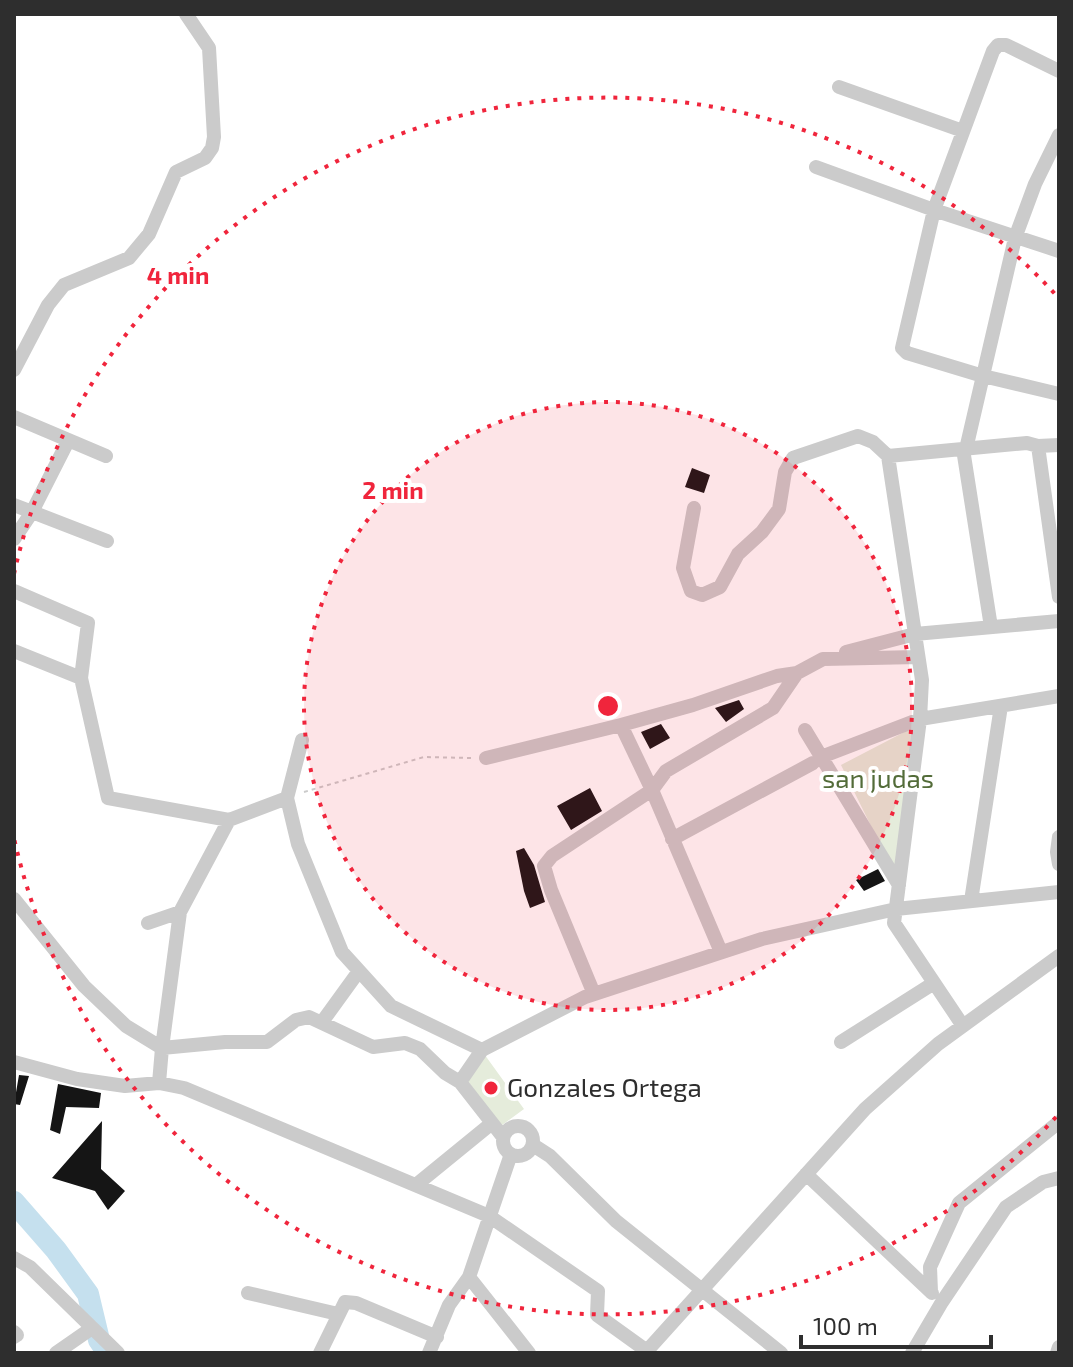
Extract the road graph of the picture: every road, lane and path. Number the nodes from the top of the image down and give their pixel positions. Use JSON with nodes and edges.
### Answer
{"nodes":[{"id":1,"x":186,"y":14,"type":"edge"},
{"id":2,"x":1059,"y":71,"type":"edge"},
{"id":3,"x":839,"y":87,"type":"dead end"},
{"id":4,"x":963,"y":131,"type":"junction"},
{"id":5,"x":1059,"y":135,"type":"edge"},
{"id":6,"x":816,"y":167,"type":"dead end"},
{"id":7,"x":934,"y":210,"type":"junction"},
{"id":8,"x":1015,"y":238,"type":"junction"},
{"id":9,"x":1059,"y":251,"type":"edge"},
{"id":10,"x":14,"y":370,"type":"edge"},
{"id":11,"x":982,"y":380,"type":"junction"},
{"id":12,"x":1059,"y":394,"type":"edge"},
{"id":13,"x":14,"y":417,"type":"edge"},
{"id":14,"x":68,"y":441,"type":"junction"},
{"id":15,"x":1059,"y":445,"type":"edge"},
{"id":16,"x":1038,"y":446,"type":"junction"},
{"id":17,"x":965,"y":449,"type":"junction"},
{"id":18,"x":106,"y":456,"type":"dead end"},
{"id":19,"x":888,"y":456,"type":"junction"},
{"id":20,"x":14,"y":505,"type":"edge"},
{"id":21,"x":694,"y":508,"type":"dead end"},
{"id":22,"x":32,"y":512,"type":"junction"},
{"id":23,"x":14,"y":539,"type":"edge"},
{"id":24,"x":107,"y":541,"type":"dead end"},
{"id":25,"x":14,"y":591,"type":"edge"},
{"id":26,"x":1059,"y":597,"type":"edge"},
{"id":27,"x":1059,"y":621,"type":"edge"},
{"id":28,"x":991,"y":627,"type":"junction"},
{"id":29,"x":915,"y":634,"type":"junction"},
{"id":30,"x":14,"y":651,"type":"edge"},
{"id":31,"x":918,"y":657,"type":"junction"},
{"id":32,"x":823,"y":659,"type":"junction"},
{"id":33,"x":797,"y":673,"type":"junction"},
{"id":34,"x":81,"y":678,"type":"junction"},
{"id":35,"x":1059,"y":696,"type":"edge"},
{"id":36,"x":1001,"y":706,"type":"junction"},
{"id":37,"x":920,"y":719,"type":"junction"},
{"id":38,"x":621,"y":725,"type":"junction"},
{"id":39,"x":805,"y":730,"type":"dead end"},
{"id":40,"x":302,"y":740,"type":"dead end"},
{"id":41,"x":486,"y":758,"type":"joint"},
{"id":42,"x":817,"y":760,"type":"junction"},
{"id":43,"x":652,"y":790,"type":"junction"},
{"id":44,"x":287,"y":798,"type":"junction"},
{"id":45,"x":229,"y":820,"type":"junction"},
{"id":46,"x":1059,"y":837,"type":"edge"},
{"id":47,"x":672,"y":839,"type":"junction"},
{"id":48,"x":1059,"y":864,"type":"edge"},
{"id":49,"x":899,"y":885,"type":"junction"},
{"id":50,"x":1059,"y":892,"type":"edge"},
{"id":51,"x":14,"y":899,"type":"edge"},
{"id":52,"x":971,"y":901,"type":"junction"},
{"id":53,"x":896,"y":909,"type":"junction"},
{"id":54,"x":180,"y":912,"type":"junction"},
{"id":55,"x":148,"y":923,"type":"dead end"},
{"id":56,"x":721,"y":952,"type":"junction"},
{"id":57,"x":1059,"y":956,"type":"edge"},
{"id":58,"x":359,"y":971,"type":"junction"},
{"id":59,"x":934,"y":983,"type":"junction"},
{"id":60,"x":594,"y":994,"type":"junction"},
{"id":61,"x":322,"y":1022,"type":"junction"},
{"id":62,"x":963,"y":1026,"type":"junction"},
{"id":63,"x":841,"y":1042,"type":"dead end"},
{"id":64,"x":162,"y":1048,"type":"junction"},
{"id":65,"x":482,"y":1050,"type":"junction"},
{"id":66,"x":14,"y":1062,"type":"edge"},
{"id":67,"x":460,"y":1082,"type":"junction"},
{"id":68,"x":159,"y":1083,"type":"junction"},
{"id":69,"x":1059,"y":1122,"type":"edge"},
{"id":70,"x":492,"y":1123,"type":"junction"},
{"id":71,"x":503,"y":1137,"type":"junction"},
{"id":72,"x":533,"y":1145,"type":"junction"},
{"id":73,"x":511,"y":1154,"type":"junction"},
{"id":74,"x":806,"y":1174,"type":"junction"},
{"id":75,"x":1059,"y":1178,"type":"edge"},
{"id":76,"x":416,"y":1185,"type":"junction"},
{"id":77,"x":489,"y":1216,"type":"junction"},
{"id":78,"x":14,"y":1258,"type":"edge"},
{"id":79,"x":469,"y":1277,"type":"junction"},
{"id":80,"x":702,"y":1290,"type":"junction"},
{"id":81,"x":248,"y":1293,"type":"dead end"},
{"id":82,"x":936,"y":1297,"type":"junction"},
{"id":83,"x":338,"y":1314,"type":"junction"},
{"id":84,"x":92,"y":1328,"type":"junction"},
{"id":85,"x":437,"y":1337,"type":"junction"},
{"id":86,"x":1059,"y":1347,"type":"edge"},
{"id":87,"x":646,"y":1352,"type":"edge"},
{"id":88,"x":56,"y":1353,"type":"edge"},
{"id":89,"x":118,"y":1353,"type":"edge"},
{"id":90,"x":320,"y":1353,"type":"edge"},
{"id":91,"x":429,"y":1353,"type":"edge"},
{"id":92,"x":529,"y":1353,"type":"edge"},
{"id":93,"x":781,"y":1353,"type":"edge"},
{"id":94,"x":912,"y":1353,"type":"edge"},
{"id":95,"x":1057,"y":1353,"type":"edge"}],
"edges":[{"from":1,"to":10,"type":"street"},
{"from":2,"to":4,"type":"street"},
{"from":3,"to":4,"type":"street"},
{"from":4,"to":7,"type":"street"},
{"from":5,"to":8,"type":"street"},
{"from":6,"to":7,"type":"street"},
{"from":7,"to":8,"type":"street"},
{"from":7,"to":11,"type":"street"},
{"from":8,"to":9,"type":"street"},
{"from":8,"to":11,"type":"street"},
{"from":11,"to":12,"type":"street"},
{"from":11,"to":17,"type":"street"},
{"from":13,"to":14,"type":"street"},
{"from":14,"to":18,"type":"street"},
{"from":14,"to":22,"type":"street"},
{"from":15,"to":16,"type":"street"},
{"from":16,"to":17,"type":"street"},
{"from":16,"to":26,"type":"street"},
{"from":17,"to":19,"type":"street"},
{"from":17,"to":28,"type":"street"},
{"from":19,"to":21,"type":"street"},
{"from":19,"to":29,"type":"street"},
{"from":20,"to":22,"type":"street"},
{"from":22,"to":23,"type":"street"},
{"from":22,"to":24,"type":"street"},
{"from":25,"to":34,"type":"street"},
{"from":27,"to":28,"type":"street"},
{"from":28,"to":29,"type":"street"},
{"from":29,"to":31,"type":"street"},
{"from":29,"to":32,"type":"street"},
{"from":30,"to":34,"type":"street"},
{"from":31,"to":32,"type":"street"},
{"from":31,"to":37,"type":"street"},
{"from":32,"to":33,"type":"street"},
{"from":33,"to":38,"type":"street"},
{"from":33,"to":43,"type":"street"},
{"from":34,"to":45,"type":"street"},
{"from":35,"to":36,"type":"street"},
{"from":36,"to":37,"type":"street"},
{"from":36,"to":52,"type":"street"},
{"from":37,"to":42,"type":"street"},
{"from":37,"to":49,"type":"street"},
{"from":38,"to":41,"type":"street"},
{"from":38,"to":43,"type":"street"},
{"from":39,"to":42,"type":"street"},
{"from":40,"to":44,"type":"street"},
{"from":41,"to":44,"type":"path"},
{"from":42,"to":47,"type":"street"},
{"from":42,"to":49,"type":"street"},
{"from":43,"to":47,"type":"street"},
{"from":43,"to":60,"type":"street"},
{"from":44,"to":45,"type":"street"},
{"from":44,"to":58,"type":"street"},
{"from":45,"to":54,"type":"street"},
{"from":46,"to":48,"type":"street"},
{"from":47,"to":56,"type":"street"},
{"from":49,"to":53,"type":"street"},
{"from":50,"to":52,"type":"street"},
{"from":51,"to":64,"type":"street"},
{"from":52,"to":53,"type":"street"},
{"from":53,"to":56,"type":"street"},
{"from":53,"to":59,"type":"street"},
{"from":54,"to":55,"type":"street"},
{"from":54,"to":64,"type":"street"},
{"from":56,"to":60,"type":"street"},
{"from":57,"to":62,"type":"street"},
{"from":58,"to":61,"type":"street"},
{"from":58,"to":65,"type":"street"},
{"from":59,"to":62,"type":"street"},
{"from":59,"to":63,"type":"street"},
{"from":60,"to":65,"type":"street"},
{"from":61,"to":64,"type":"street"},
{"from":61,"to":67,"type":"street"},
{"from":62,"to":74,"type":"street"},
{"from":64,"to":68,"type":"street"},
{"from":65,"to":67,"type":"street"},
{"from":66,"to":68,"type":"street"},
{"from":67,"to":70,"type":"street"},
{"from":68,"to":76,"type":"street"},
{"from":69,"to":82,"type":"street"},
{"from":70,"to":71,"type":"street"},
{"from":70,"to":76,"type":"street"},
{"from":71,"to":72,"type":"street"},
{"from":71,"to":73,"type":"street"},
{"from":72,"to":73,"type":"street"},
{"from":72,"to":80,"type":"street"},
{"from":73,"to":77,"type":"street"},
{"from":74,"to":80,"type":"street"},
{"from":74,"to":82,"type":"street"},
{"from":75,"to":82,"type":"street"},
{"from":76,"to":77,"type":"street"},
{"from":77,"to":79,"type":"street"},
{"from":77,"to":87,"type":"street"},
{"from":78,"to":84,"type":"street"},
{"from":79,"to":85,"type":"street"},
{"from":79,"to":92,"type":"street"},
{"from":80,"to":87,"type":"street"},
{"from":80,"to":93,"type":"street"},
{"from":81,"to":83,"type":"street"},
{"from":82,"to":94,"type":"street"},
{"from":83,"to":85,"type":"street"},
{"from":83,"to":90,"type":"street"},
{"from":84,"to":88,"type":"street"},
{"from":84,"to":89,"type":"street"},
{"from":85,"to":91,"type":"street"},
{"from":86,"to":95,"type":"street"}]}
